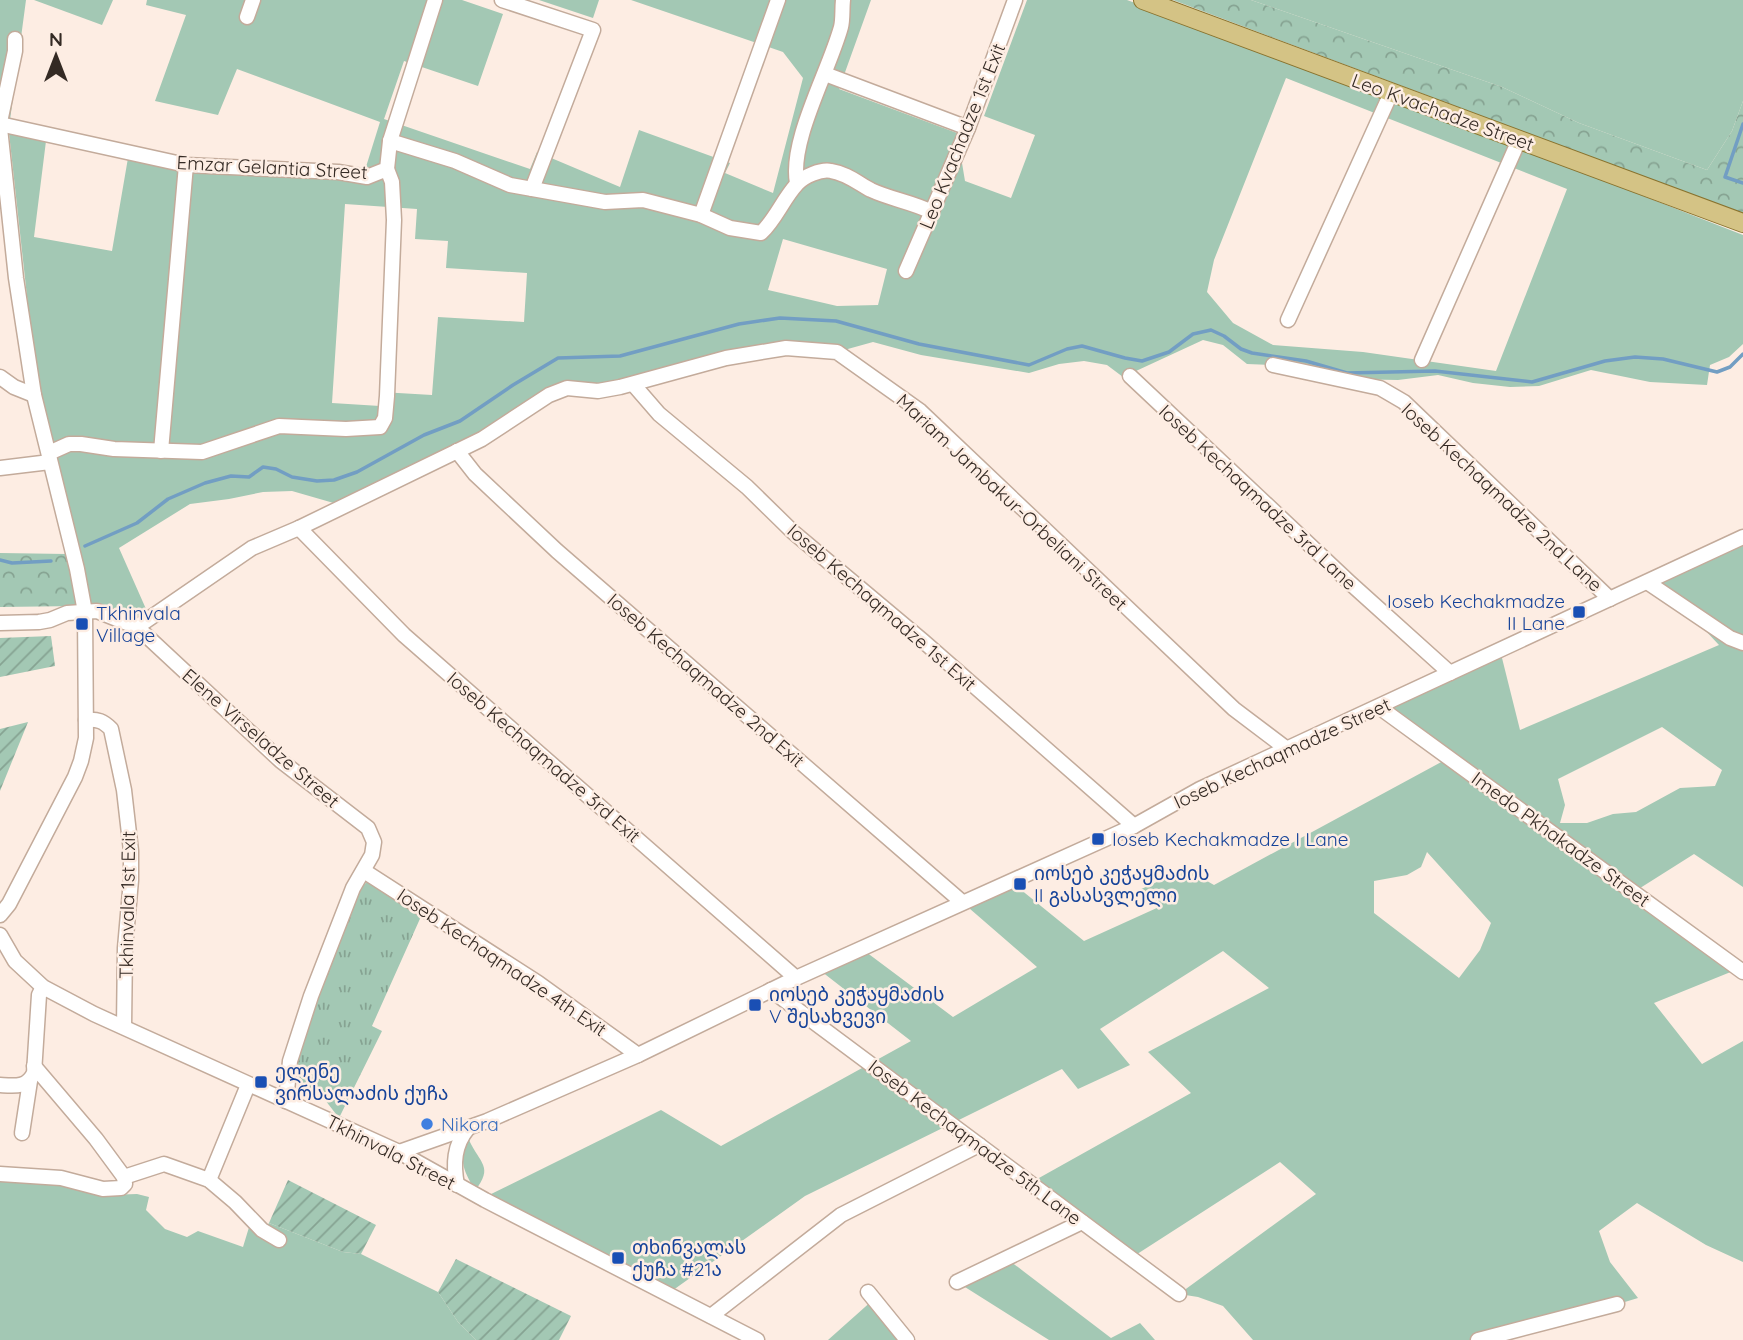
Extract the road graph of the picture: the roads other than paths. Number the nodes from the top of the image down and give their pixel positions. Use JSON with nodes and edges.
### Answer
{"nodes":[{"id":1,"x":253,"y":0,"type":"edge"},
{"id":2,"x":435,"y":0,"type":"edge"},
{"id":3,"x":502,"y":0,"type":"edge"},
{"id":4,"x":778,"y":0,"type":"edge"},
{"id":5,"x":843,"y":0,"type":"edge"},
{"id":6,"x":1016,"y":0,"type":"edge"},
{"id":7,"x":1143,"y":0,"type":"edge"},
{"id":8,"x":247,"y":16,"type":"dead end"},
{"id":9,"x":15,"y":39,"type":"dead end"},
{"id":10,"x":825,"y":75,"type":"junction"},
{"id":11,"x":1391,"y":93,"type":"junction"},
{"id":12,"x":0,"y":125,"type":"edge"},
{"id":13,"x":968,"y":128,"type":"junction"},
{"id":14,"x":1519,"y":140,"type":"junction"},
{"id":15,"x":390,"y":141,"type":"junction"},
{"id":16,"x":186,"y":165,"type":"junction"},
{"id":17,"x":387,"y":169,"type":"junction"},
{"id":18,"x":797,"y":184,"type":"junction"},
{"id":19,"x":532,"y":189,"type":"junction"},
{"id":20,"x":932,"y":212,"type":"junction"},
{"id":21,"x":701,"y":215,"type":"junction"},
{"id":22,"x":1743,"y":223,"type":"edge"},
{"id":23,"x":906,"y":271,"type":"dead end"},
{"id":24,"x":1288,"y":320,"type":"dead end"},
{"id":25,"x":1422,"y":360,"type":"dead end"},
{"id":26,"x":1273,"y":365,"type":"dead end"},
{"id":27,"x":1130,"y":376,"type":"dead end"},
{"id":28,"x":0,"y":377,"type":"edge"},
{"id":29,"x":633,"y":384,"type":"junction"},
{"id":30,"x":34,"y":395,"type":"junction"},
{"id":31,"x":161,"y":451,"type":"junction"},
{"id":32,"x":457,"y":451,"type":"junction"},
{"id":33,"x":49,"y":458,"type":"junction"},
{"id":34,"x":0,"y":468,"type":"edge"},
{"id":35,"x":299,"y":528,"type":"junction"},
{"id":36,"x":1743,"y":537,"type":"edge"},
{"id":37,"x":1647,"y":582,"type":"junction"},
{"id":38,"x":1610,"y":599,"type":"junction"},
{"id":39,"x":85,"y":612,"type":"junction"},
{"id":40,"x":0,"y":623,"type":"edge"},
{"id":41,"x":137,"y":627,"type":"junction"},
{"id":42,"x":1743,"y":643,"type":"edge"},
{"id":43,"x":1450,"y":673,"type":"junction"},
{"id":44,"x":1379,"y":707,"type":"junction"},
{"id":45,"x":86,"y":720,"type":"junction"},
{"id":46,"x":1287,"y":749,"type":"junction"},
{"id":47,"x":1134,"y":826,"type":"junction"},
{"id":48,"x":364,"y":871,"type":"junction"},
{"id":49,"x":962,"y":902,"type":"junction"},
{"id":50,"x":0,"y":915,"type":"edge"},
{"id":51,"x":0,"y":935,"type":"edge"},
{"id":52,"x":1743,"y":972,"type":"edge"},
{"id":53,"x":796,"y":978,"type":"junction"},
{"id":54,"x":43,"y":986,"type":"junction"},
{"id":55,"x":771,"y":990,"type":"junction"},
{"id":56,"x":124,"y":1027,"type":"junction"},
{"id":57,"x":638,"y":1055,"type":"junction"},
{"id":58,"x":34,"y":1066,"type":"junction"},
{"id":59,"x":30,"y":1081,"type":"junction"},
{"id":60,"x":0,"y":1085,"type":"edge"},
{"id":61,"x":248,"y":1085,"type":"junction"},
{"id":62,"x":286,"y":1101,"type":"junction"},
{"id":63,"x":468,"y":1128,"type":"junction"},
{"id":64,"x":22,"y":1133,"type":"dead end"},
{"id":65,"x":979,"y":1145,"type":"junction"},
{"id":66,"x":398,"y":1152,"type":"junction"},
{"id":67,"x":0,"y":1174,"type":"edge"},
{"id":68,"x":124,"y":1177,"type":"junction"},
{"id":69,"x":209,"y":1180,"type":"junction"},
{"id":70,"x":457,"y":1185,"type":"junction"},
{"id":71,"x":1082,"y":1222,"type":"junction"},
{"id":72,"x":279,"y":1240,"type":"dead end"},
{"id":73,"x":957,"y":1282,"type":"dead end"},
{"id":74,"x":868,"y":1292,"type":"dead end"},
{"id":75,"x":1179,"y":1294,"type":"dead end"},
{"id":76,"x":1617,"y":1304,"type":"dead end"},
{"id":77,"x":711,"y":1316,"type":"junction"},
{"id":78,"x":757,"y":1340,"type":"edge"},
{"id":79,"x":907,"y":1340,"type":"edge"},
{"id":80,"x":1478,"y":1340,"type":"edge"}],
"edges":[{"from":1,"to":8,"type":"street"},
{"from":2,"to":15,"type":"street","name":"Emzar Gelantia Street"},
{"from":3,"to":19,"type":"street"},
{"from":4,"to":21,"type":"street"},
{"from":5,"to":10,"type":"street"},
{"from":6,"to":13,"type":"street","name":"Leo Kvachadze 1st Exit"},
{"from":7,"to":11,"type":"main road","name":"Leo Kvachadze Street"},
{"from":9,"to":12,"type":"street"},
{"from":10,"to":13,"type":"street"},
{"from":10,"to":18,"type":"street"},
{"from":11,"to":14,"type":"main road","name":"Leo Kvachadze Street"},
{"from":11,"to":24,"type":"street"},
{"from":12,"to":16,"type":"street","name":"Emzar Gelantia Street"},
{"from":12,"to":30,"type":"street"},
{"from":13,"to":20,"type":"street","name":"Leo Kvachadze 1st Exit"},
{"from":14,"to":22,"type":"main road","name":"Leo Kvachadze Street"},
{"from":14,"to":25,"type":"street"},
{"from":15,"to":17,"type":"street","name":"Emzar Gelantia Street"},
{"from":15,"to":19,"type":"street"},
{"from":16,"to":17,"type":"street","name":"Emzar Gelantia Street"},
{"from":16,"to":31,"type":"street"},
{"from":17,"to":31,"type":"street"},
{"from":18,"to":20,"type":"street"},
{"from":18,"to":21,"type":"street"},
{"from":19,"to":21,"type":"street"},
{"from":20,"to":23,"type":"street","name":"Leo Kvachadze 1st Exit"},
{"from":26,"to":38,"type":"street","name":"Ioseb Kechaqmadze 2nd Lane"},
{"from":27,"to":43,"type":"street","name":"Ioseb Kechaqmadze 3rd Lane"},
{"from":28,"to":30,"type":"street"},
{"from":29,"to":32,"type":"street","name":"Mariam Jambakur-Orbeliani Street"},
{"from":29,"to":46,"type":"street","name":"Mariam Jambakur-Orbeliani Street"},
{"from":29,"to":47,"type":"street","name":"Ioseb Kechaqmadze 1st Exit"},
{"from":30,"to":33,"type":"street"},
{"from":31,"to":33,"type":"street"},
{"from":32,"to":35,"type":"street","name":"Mariam Jambakur-Orbeliani Street"},
{"from":32,"to":49,"type":"street","name":"Ioseb Kechaqmadze 2nd Exit"},
{"from":33,"to":34,"type":"street"},
{"from":33,"to":39,"type":"street"},
{"from":35,"to":41,"type":"street","name":"Mariam Jambakur-Orbeliani Street"},
{"from":35,"to":53,"type":"street","name":"Ioseb Kechaqmadze 3rd Exit"},
{"from":36,"to":37,"type":"street","name":"Ioseb Kechaqmadze Street"},
{"from":37,"to":38,"type":"street","name":"Ioseb Kechaqmadze Street"},
{"from":37,"to":42,"type":"street"},
{"from":38,"to":43,"type":"street","name":"Ioseb Kechaqmadze Street"},
{"from":39,"to":40,"type":"street"},
{"from":39,"to":41,"type":"street","name":"Elene Virseladze Street"},
{"from":39,"to":45,"type":"street"},
{"from":41,"to":48,"type":"street","name":"Elene Virseladze Street"},
{"from":43,"to":44,"type":"street","name":"Ioseb Kechaqmadze Street"},
{"from":44,"to":46,"type":"street","name":"Ioseb Kechaqmadze Street"},
{"from":44,"to":52,"type":"street","name":"Imedo Pkhakadze Street"},
{"from":45,"to":50,"type":"street"},
{"from":45,"to":56,"type":"street","name":"Tkhinvala 1st Exit"},
{"from":46,"to":47,"type":"street","name":"Ioseb Kechaqmadze Street"},
{"from":47,"to":49,"type":"street","name":"Ioseb Kechaqmadze Street"},
{"from":48,"to":57,"type":"street","name":"Ioseb Kechaqmadze 4th Exit"},
{"from":48,"to":62,"type":"street","name":"Elene Virseladze Street"},
{"from":49,"to":53,"type":"street","name":"Ioseb Kechaqmadze Street"},
{"from":51,"to":54,"type":"street","name":"Tkhinvala Street"},
{"from":53,"to":55,"type":"street","name":"Ioseb Kechaqmadze Street"},
{"from":54,"to":56,"type":"street","name":"Tkhinvala Street"},
{"from":54,"to":58,"type":"street"},
{"from":55,"to":57,"type":"street","name":"Ioseb Kechaqmadze Street"},
{"from":55,"to":65,"type":"street","name":"Ioseb Kechaqmadze 5th Lane"},
{"from":56,"to":61,"type":"street","name":"Tkhinvala Street"},
{"from":57,"to":63,"type":"street","name":"Ioseb Kechaqmadze Street"},
{"from":58,"to":59,"type":"street"},
{"from":58,"to":68,"type":"street"},
{"from":59,"to":60,"type":"street"},
{"from":59,"to":64,"type":"street"},
{"from":61,"to":62,"type":"street","name":"Tkhinvala Street"},
{"from":61,"to":69,"type":"street"},
{"from":62,"to":66,"type":"street","name":"Tkhinvala Street"},
{"from":63,"to":66,"type":"street","name":"Ioseb Kechaqmadze Street"},
{"from":63,"to":70,"type":"street"},
{"from":65,"to":71,"type":"street","name":"Ioseb Kechaqmadze 5th Lane"},
{"from":65,"to":77,"type":"street"},
{"from":66,"to":70,"type":"street","name":"Tkhinvala Street"},
{"from":67,"to":68,"type":"street"},
{"from":68,"to":69,"type":"street"},
{"from":69,"to":72,"type":"street"},
{"from":70,"to":77,"type":"street","name":"Tkhinvala Street"},
{"from":71,"to":73,"type":"street"},
{"from":71,"to":75,"type":"street","name":"Ioseb Kechaqmadze 5th Lane"},
{"from":74,"to":79,"type":"street"},
{"from":76,"to":80,"type":"street"},
{"from":77,"to":78,"type":"street","name":"Tkhinvala Street"}]}
